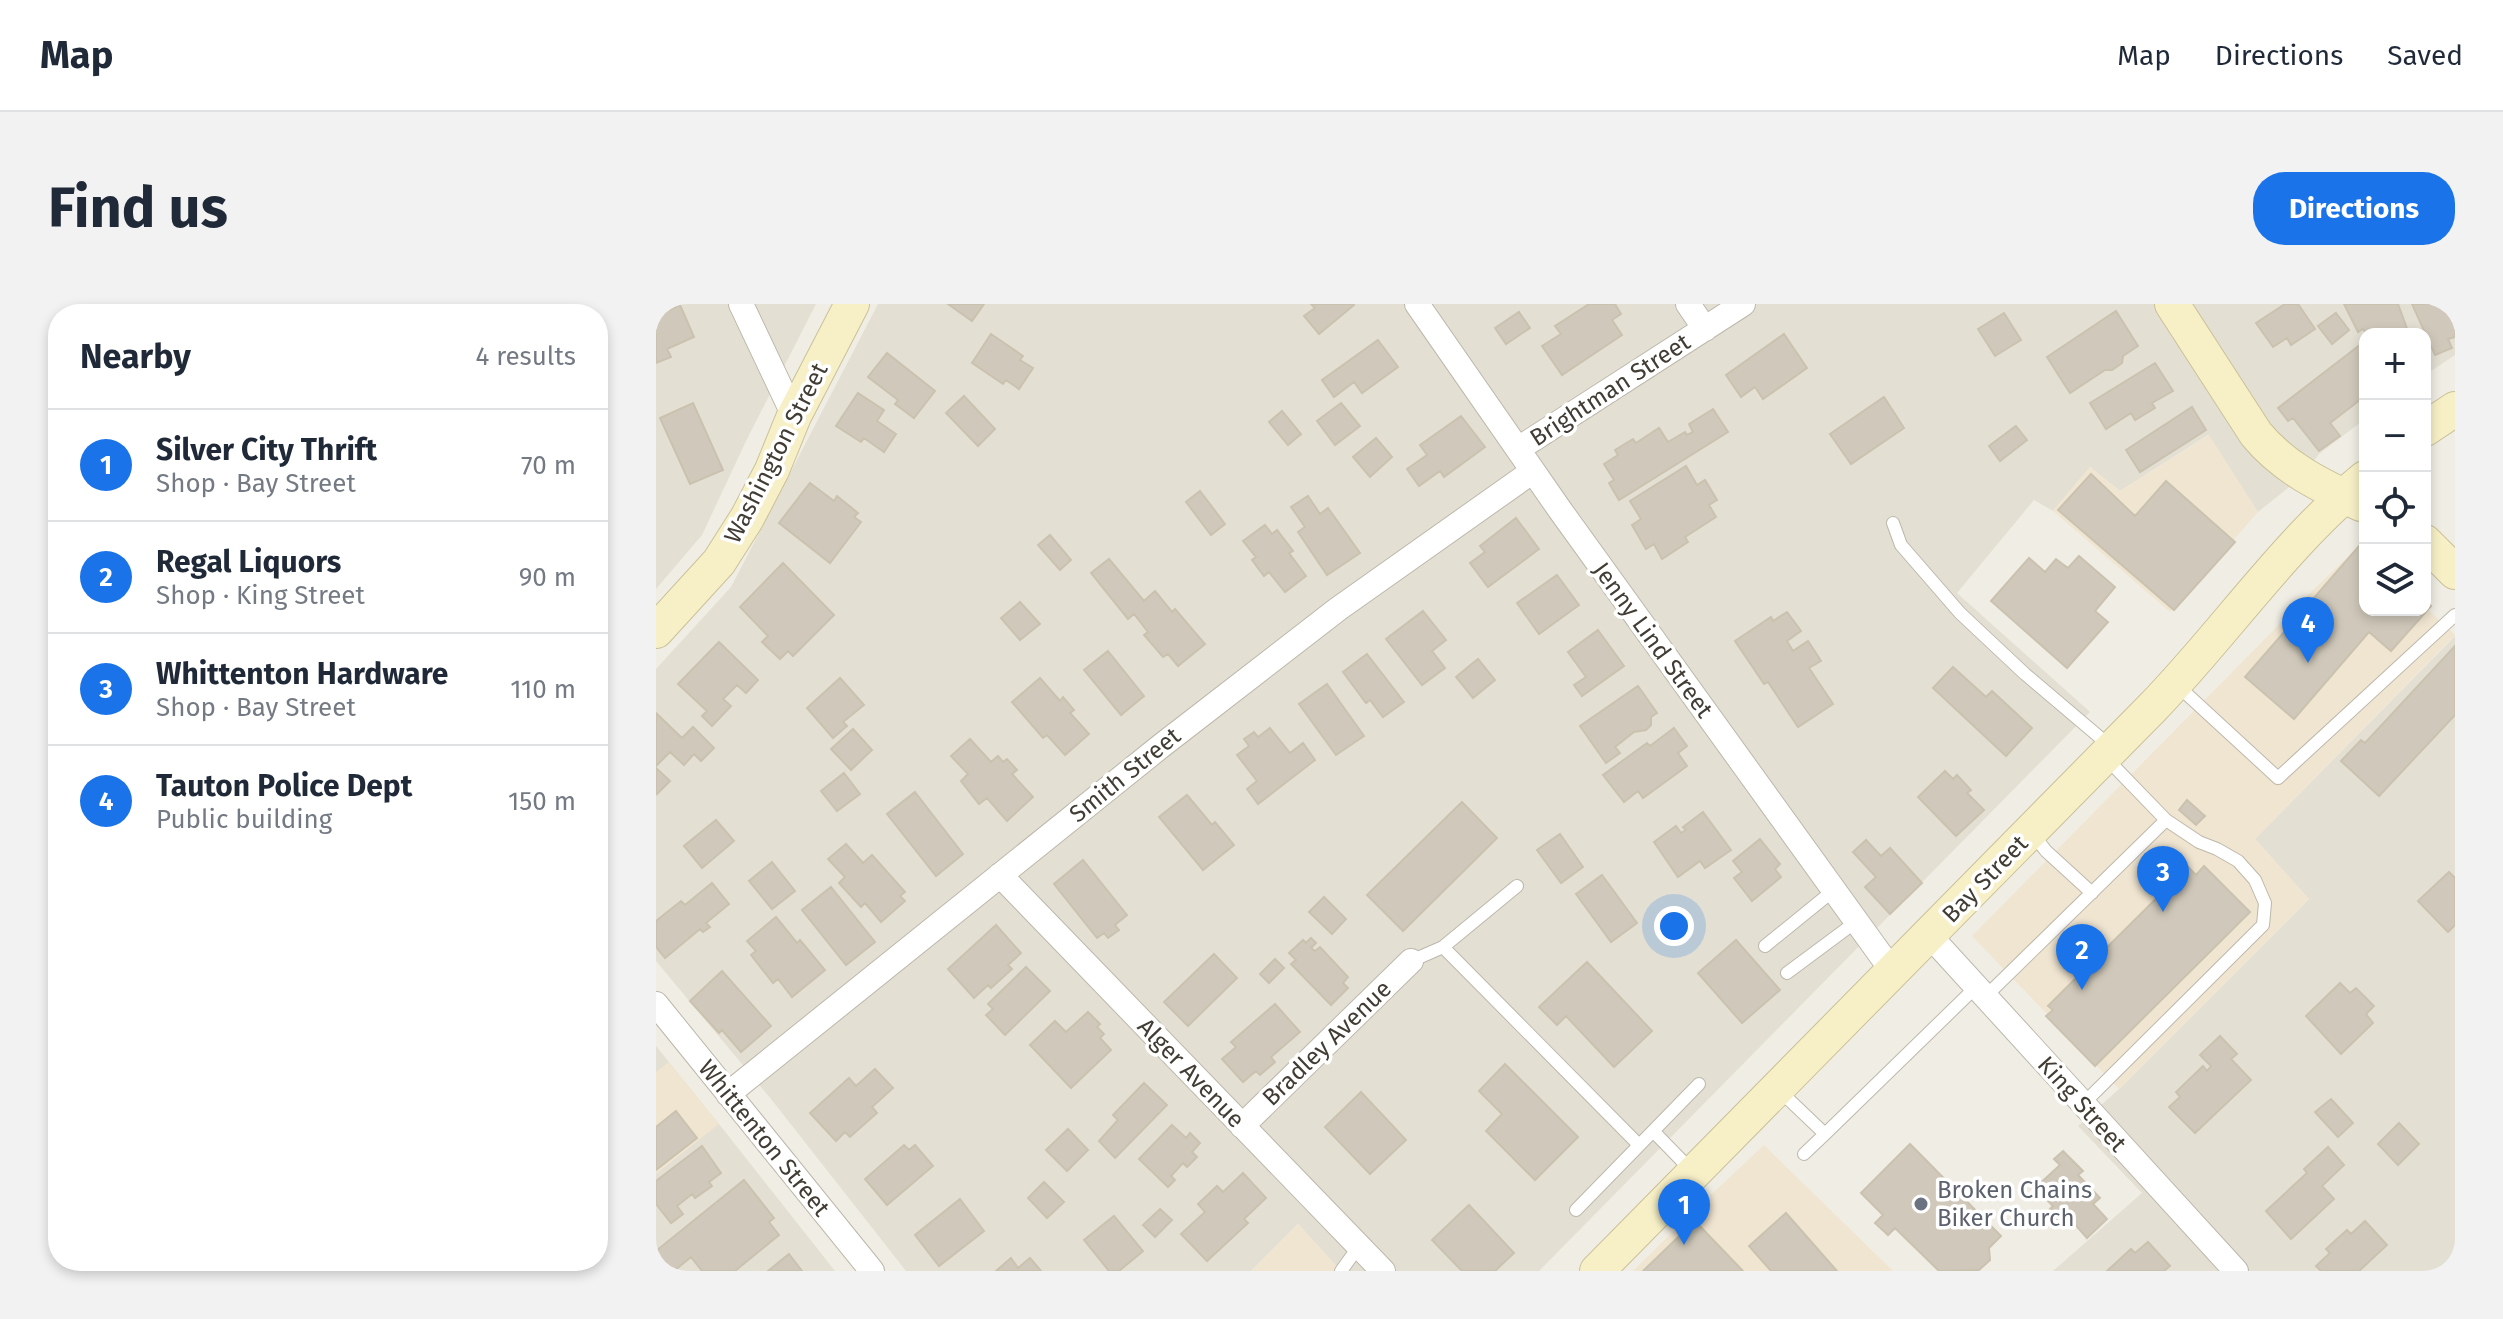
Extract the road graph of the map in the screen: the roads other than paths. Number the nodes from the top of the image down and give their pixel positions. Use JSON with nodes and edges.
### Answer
{"nodes":[{"id":1,"x":741,"y":304,"type":"edge"},
{"id":2,"x":852,"y":304,"type":"edge"},
{"id":3,"x":1417,"y":304,"type":"edge"},
{"id":4,"x":1688,"y":304,"type":"edge"},
{"id":5,"x":1743,"y":304,"type":"edge"},
{"id":6,"x":2172,"y":304,"type":"edge"},
{"id":7,"x":1705,"y":329,"type":"junction"},
{"id":8,"x":2455,"y":409,"type":"edge"},
{"id":9,"x":794,"y":416,"type":"junction"},
{"id":10,"x":2431,"y":425,"type":"edge"},
{"id":11,"x":1518,"y":449,"type":"junction"},
{"id":12,"x":1533,"y":471,"type":"junction"},
{"id":13,"x":2358,"y":493,"type":"edge"},
{"id":14,"x":1893,"y":523,"type":"dead end"},
{"id":15,"x":2427,"y":544,"type":"edge"},
{"id":16,"x":2455,"y":572,"type":"edge"},
{"id":17,"x":2455,"y":615,"type":"edge"},
{"id":18,"x":656,"y":631,"type":"edge"},
{"id":19,"x":2175,"y":684,"type":"junction"},
{"id":20,"x":2108,"y":752,"type":"junction"},
{"id":21,"x":2166,"y":820,"type":"junction"},
{"id":22,"x":2031,"y":832,"type":"junction"},
{"id":23,"x":1000,"y":875,"type":"junction"},
{"id":24,"x":1517,"y":886,"type":"dead end"},
{"id":25,"x":1834,"y":890,"type":"junction"},
{"id":26,"x":2092,"y":893,"type":"junction"},
{"id":27,"x":1857,"y":921,"type":"junction"},
{"id":28,"x":1930,"y":936,"type":"junction"},
{"id":29,"x":1765,"y":946,"type":"dead end"},
{"id":30,"x":1443,"y":947,"type":"junction"},
{"id":31,"x":1411,"y":961,"type":"joint"},
{"id":32,"x":1893,"y":972,"type":"junction"},
{"id":33,"x":1787,"y":973,"type":"dead end"},
{"id":34,"x":1980,"y":992,"type":"junction"},
{"id":35,"x":656,"y":1004,"type":"edge"},
{"id":36,"x":1699,"y":1084,"type":"dead end"},
{"id":37,"x":1778,"y":1089,"type":"junction"},
{"id":38,"x":728,"y":1094,"type":"junction"},
{"id":39,"x":2083,"y":1104,"type":"junction"},
{"id":40,"x":1242,"y":1126,"type":"junction"},
{"id":41,"x":1653,"y":1131,"type":"junction"},
{"id":42,"x":1825,"y":1134,"type":"junction"},
{"id":43,"x":1639,"y":1145,"type":"junction"},
{"id":44,"x":1804,"y":1154,"type":"dead end"},
{"id":45,"x":1694,"y":1173,"type":"junction"},
{"id":46,"x":1576,"y":1210,"type":"dead end"},
{"id":47,"x":1359,"y":1246,"type":"junction"},
{"id":48,"x":872,"y":1271,"type":"edge"},
{"id":49,"x":1341,"y":1271,"type":"edge"},
{"id":50,"x":1383,"y":1271,"type":"edge"},
{"id":51,"x":1597,"y":1271,"type":"edge"},
{"id":52,"x":2236,"y":1271,"type":"edge"}],
"edges":[{"from":1,"to":9,"type":"street"},
{"from":2,"to":9,"type":"main road","name":"Washington Street"},
{"from":3,"to":11,"type":"street","name":"Jenny Lind Street"},
{"from":4,"to":7,"type":"street"},
{"from":5,"to":7,"type":"street","name":"Brightman Street"},
{"from":6,"to":13,"type":"main road"},
{"from":7,"to":11,"type":"street","name":"Brightman Street"},
{"from":8,"to":10,"type":"main road"},
{"from":9,"to":18,"type":"main road","name":"Washington Street"},
{"from":11,"to":12,"type":"street","name":"Jenny Lind Street"},
{"from":12,"to":23,"type":"street","name":"Smith Street"},
{"from":12,"to":25,"type":"street","name":"Jenny Lind Street"},
{"from":13,"to":19,"type":"main road","name":"Bay Street"},
{"from":14,"to":20,"type":"lane"},
{"from":15,"to":16,"type":"main road"},
{"from":17,"to":19,"type":"lane"},
{"from":19,"to":20,"type":"main road","name":"Bay Street"},
{"from":20,"to":21,"type":"lane"},
{"from":20,"to":22,"type":"main road","name":"Bay Street"},
{"from":21,"to":26,"type":"lane"},
{"from":21,"to":39,"type":"lane"},
{"from":22,"to":26,"type":"lane"},
{"from":22,"to":28,"type":"main road","name":"Bay Street"},
{"from":23,"to":38,"type":"street","name":"Smith Street"},
{"from":23,"to":40,"type":"street","name":"Alger Avenue"},
{"from":24,"to":30,"type":"lane"},
{"from":25,"to":27,"type":"street","name":"Jenny Lind Street"},
{"from":25,"to":29,"type":"lane"},
{"from":26,"to":34,"type":"lane"},
{"from":27,"to":32,"type":"street","name":"Jenny Lind Street"},
{"from":27,"to":33,"type":"lane"},
{"from":28,"to":32,"type":"main road","name":"Bay Street"},
{"from":28,"to":34,"type":"street","name":"King Street"},
{"from":30,"to":31,"type":"lane"},
{"from":30,"to":43,"type":"lane"},
{"from":31,"to":40,"type":"street","name":"Bradley Avenue"},
{"from":32,"to":37,"type":"main road","name":"Bay Street"},
{"from":34,"to":39,"type":"street","name":"King Street"},
{"from":34,"to":42,"type":"lane"},
{"from":35,"to":38,"type":"street","name":"Whittenton Street"},
{"from":36,"to":41,"type":"lane"},
{"from":37,"to":42,"type":"lane"},
{"from":37,"to":45,"type":"main road","name":"Bay Street"},
{"from":38,"to":48,"type":"street","name":"Whittenton Street"},
{"from":39,"to":52,"type":"street","name":"King Street"},
{"from":40,"to":47,"type":"street","name":"Alger Avenue"},
{"from":41,"to":43,"type":"lane"},
{"from":41,"to":45,"type":"lane"},
{"from":42,"to":44,"type":"lane"},
{"from":43,"to":46,"type":"lane"},
{"from":45,"to":51,"type":"main road","name":"Bay Street"},
{"from":47,"to":49,"type":"lane"},
{"from":47,"to":50,"type":"street","name":"Alger Avenue"}]}
